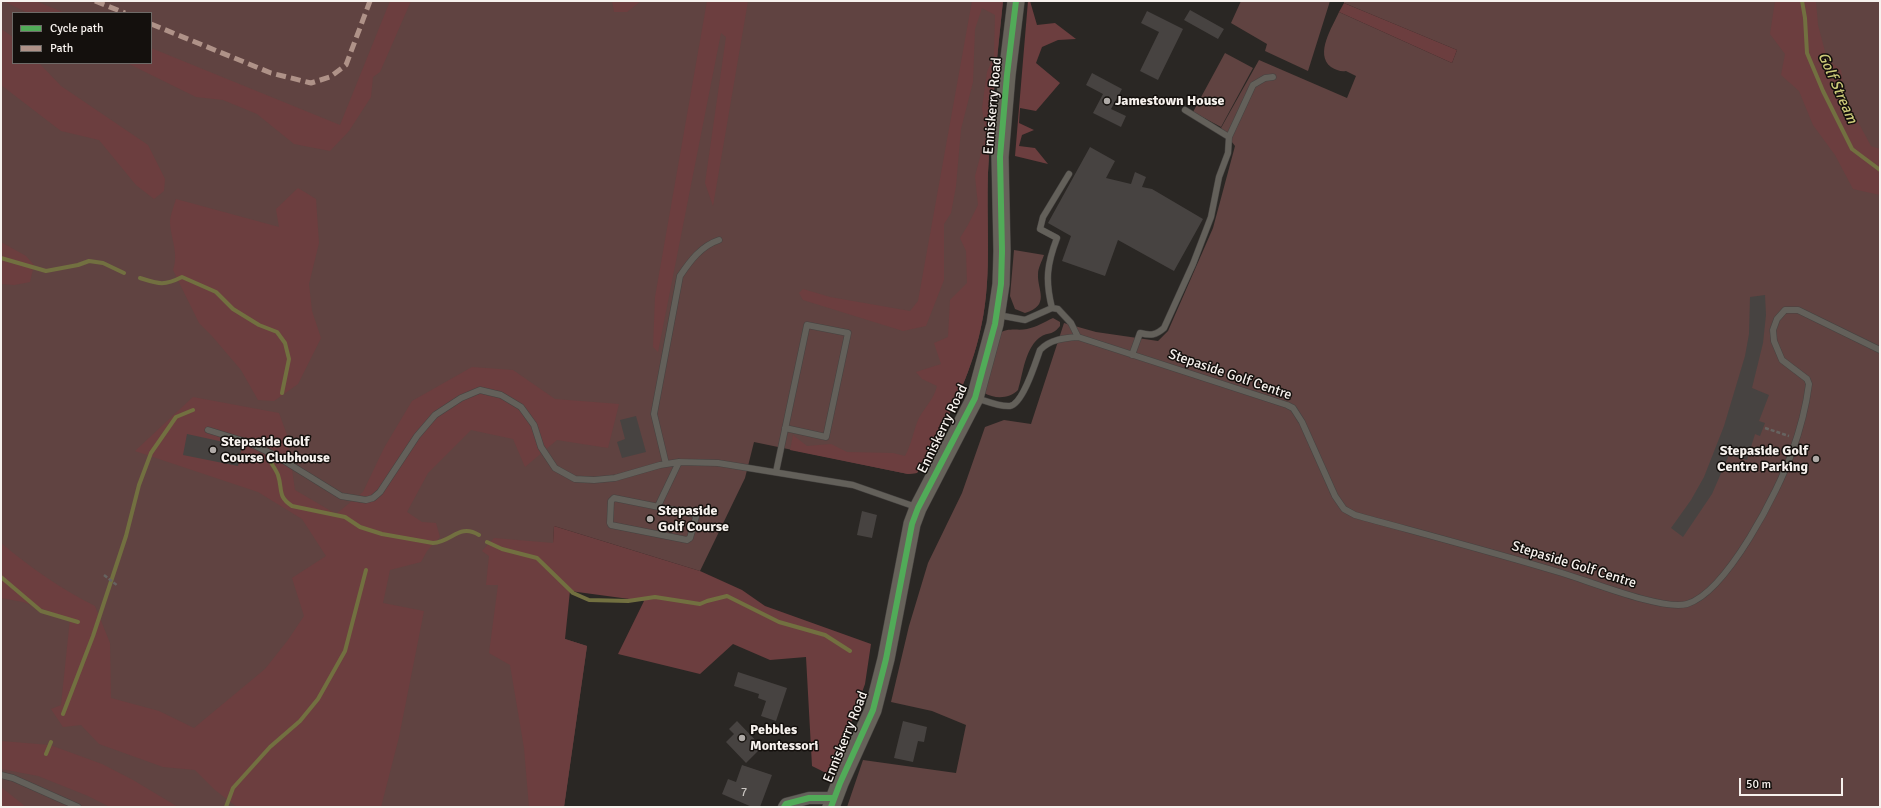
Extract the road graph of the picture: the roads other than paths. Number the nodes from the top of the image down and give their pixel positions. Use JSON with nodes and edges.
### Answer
{"nodes":[{"id":1,"x":1016,"y":1,"type":"edge"},
{"id":2,"x":1273,"y":77,"type":"dead end"},
{"id":3,"x":1185,"y":110,"type":"dead end"},
{"id":4,"x":1229,"y":137,"type":"junction"},
{"id":5,"x":1069,"y":174,"type":"dead end"},
{"id":6,"x":719,"y":240,"type":"dead end"},
{"id":7,"x":1052,"y":308,"type":"junction"},
{"id":8,"x":996,"y":315,"type":"junction"},
{"id":9,"x":1078,"y":338,"type":"junction"},
{"id":10,"x":1880,"y":350,"type":"edge"},
{"id":11,"x":1132,"y":354,"type":"junction"},
{"id":12,"x":975,"y":398,"type":"junction"},
{"id":13,"x":785,"y":428,"type":"junction"},
{"id":14,"x":208,"y":430,"type":"dead end"},
{"id":15,"x":679,"y":462,"type":"junction"},
{"id":16,"x":666,"y":464,"type":"junction"},
{"id":17,"x":776,"y":472,"type":"junction"},
{"id":18,"x":658,"y":506,"type":"junction"},
{"id":19,"x":918,"y":508,"type":"junction"},
{"id":20,"x":1,"y":775,"type":"edge"},
{"id":21,"x":833,"y":802,"type":"edge"},
{"id":22,"x":78,"y":807,"type":"edge"},
{"id":23,"x":784,"y":807,"type":"edge"}],
"edges":[{"from":1,"to":8,"type":"main road","name":"Enniskerry Road"},
{"from":2,"to":4,"type":"lane"},
{"from":3,"to":4,"type":"lane"},
{"from":4,"to":11,"type":"lane"},
{"from":5,"to":7,"type":"lane"},
{"from":6,"to":16,"type":"lane"},
{"from":7,"to":8,"type":"lane"},
{"from":7,"to":9,"type":"lane"},
{"from":8,"to":12,"type":"main road","name":"Enniskerry Road"},
{"from":9,"to":11,"type":"lane","name":"Stepaside Golf Centre"},
{"from":9,"to":12,"type":"lane"},
{"from":10,"to":11,"type":"lane","name":"Stepaside Golf Centre"},
{"from":12,"to":19,"type":"main road","name":"Enniskerry Road"},
{"from":13,"to":13,"type":"lane"},
{"from":13,"to":17,"type":"lane"},
{"from":14,"to":16,"type":"lane"},
{"from":15,"to":16,"type":"lane"},
{"from":15,"to":17,"type":"lane"},
{"from":15,"to":18,"type":"lane"},
{"from":17,"to":19,"type":"lane"},
{"from":18,"to":18,"type":"lane"},
{"from":19,"to":21,"type":"main road","name":"Enniskerry Road"},
{"from":20,"to":22,"type":"lane"},
{"from":21,"to":23,"type":"street"}]}
